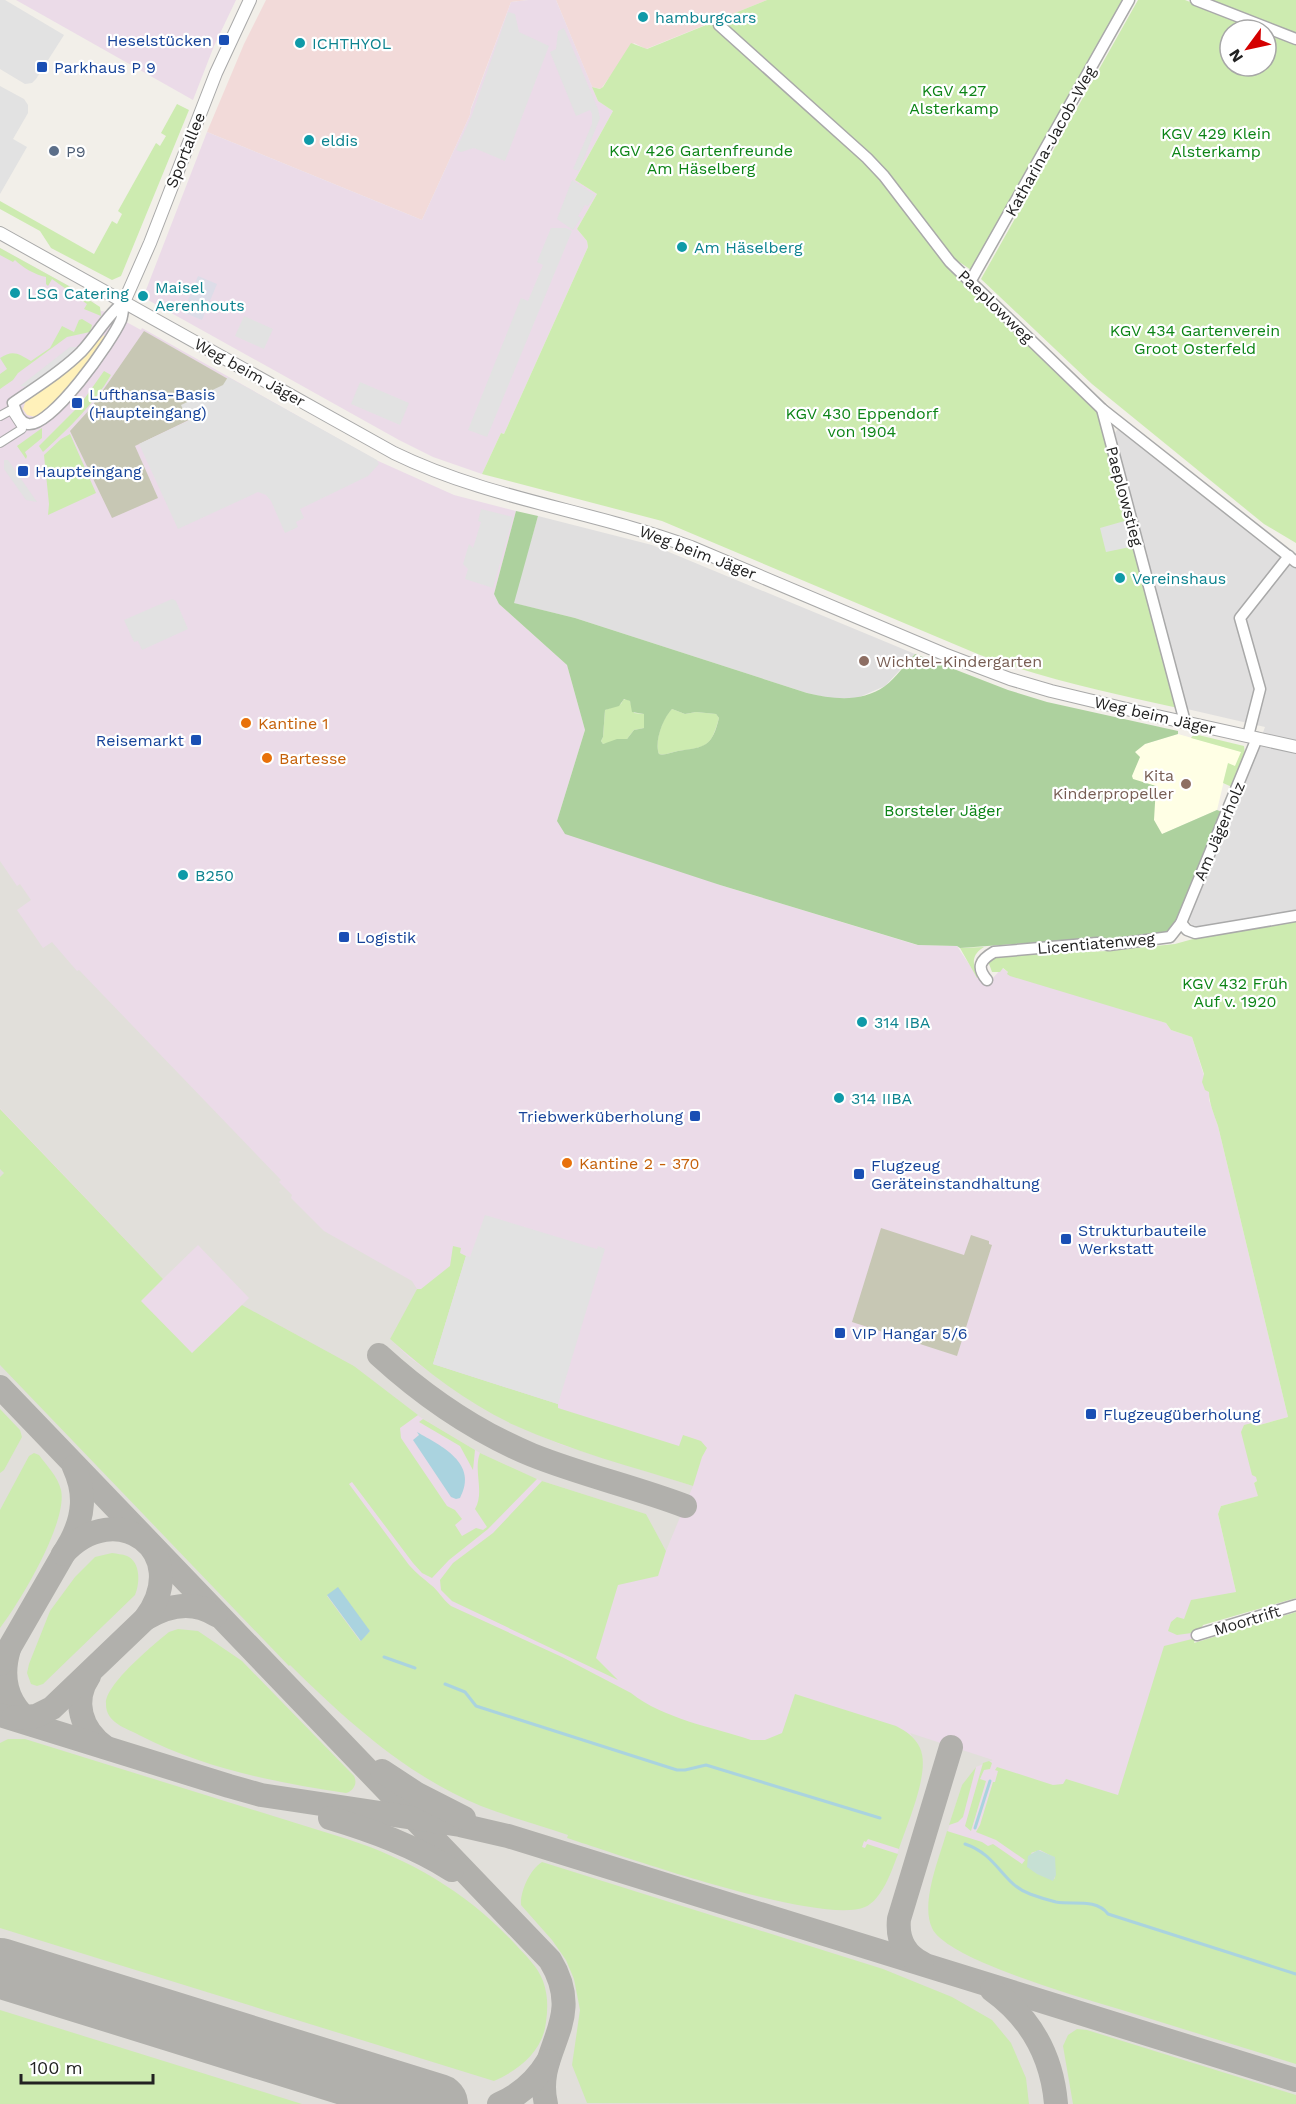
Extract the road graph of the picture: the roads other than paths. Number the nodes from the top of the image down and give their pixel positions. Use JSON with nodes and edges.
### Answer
{"nodes":[{"id":1,"x":250,"y":0,"type":"edge"},
{"id":2,"x":1129,"y":0,"type":"edge"},
{"id":3,"x":1196,"y":0,"type":"edge"},
{"id":4,"x":719,"y":25,"type":"dead end"},
{"id":5,"x":1296,"y":39,"type":"edge"},
{"id":6,"x":0,"y":233,"type":"edge"},
{"id":7,"x":970,"y":282,"type":"junction"},
{"id":8,"x":124,"y":302,"type":"junction"},
{"id":9,"x":1102,"y":409,"type":"junction"},
{"id":10,"x":0,"y":416,"type":"edge"},
{"id":11,"x":0,"y":443,"type":"edge"},
{"id":12,"x":1292,"y":559,"type":"edge"},
{"id":13,"x":1185,"y":722,"type":"junction"},
{"id":14,"x":1253,"y":737,"type":"junction"},
{"id":15,"x":1296,"y":747,"type":"edge"},
{"id":16,"x":1296,"y":916,"type":"edge"},
{"id":17,"x":1181,"y":923,"type":"junction"},
{"id":18,"x":987,"y":980,"type":"dead end"},
{"id":19,"x":1296,"y":1605,"type":"edge"},
{"id":20,"x":1197,"y":1635,"type":"dead end"}],
"edges":[{"from":1,"to":8,"type":"street","name":"Sportallee"},
{"from":2,"to":7,"type":"street","name":"Katharina-Jacob-Weg"},
{"from":3,"to":5,"type":"street"},
{"from":4,"to":7,"type":"street","name":"Paeplowweg"},
{"from":6,"to":8,"type":"street","name":"Weg beim Jäger"},
{"from":7,"to":9,"type":"street","name":"Paeplowweg"},
{"from":8,"to":8,"type":"street"},
{"from":8,"to":13,"type":"street","name":"Weg beim Jäger"},
{"from":9,"to":12,"type":"street","name":"Paeplowweg"},
{"from":9,"to":13,"type":"street","name":"Paeplowstieg"},
{"from":10,"to":11,"type":"street"},
{"from":12,"to":14,"type":"street","name":"Am Jägerholz"},
{"from":13,"to":14,"type":"street","name":"Weg beim Jäger"},
{"from":14,"to":15,"type":"street","name":"Weg beim Jäger"},
{"from":14,"to":17,"type":"street","name":"Am Jägerholz"},
{"from":16,"to":17,"type":"street"},
{"from":17,"to":18,"type":"street","name":"Licentiatenweg"},
{"from":19,"to":20,"type":"street","name":"Moortrift"}]}
